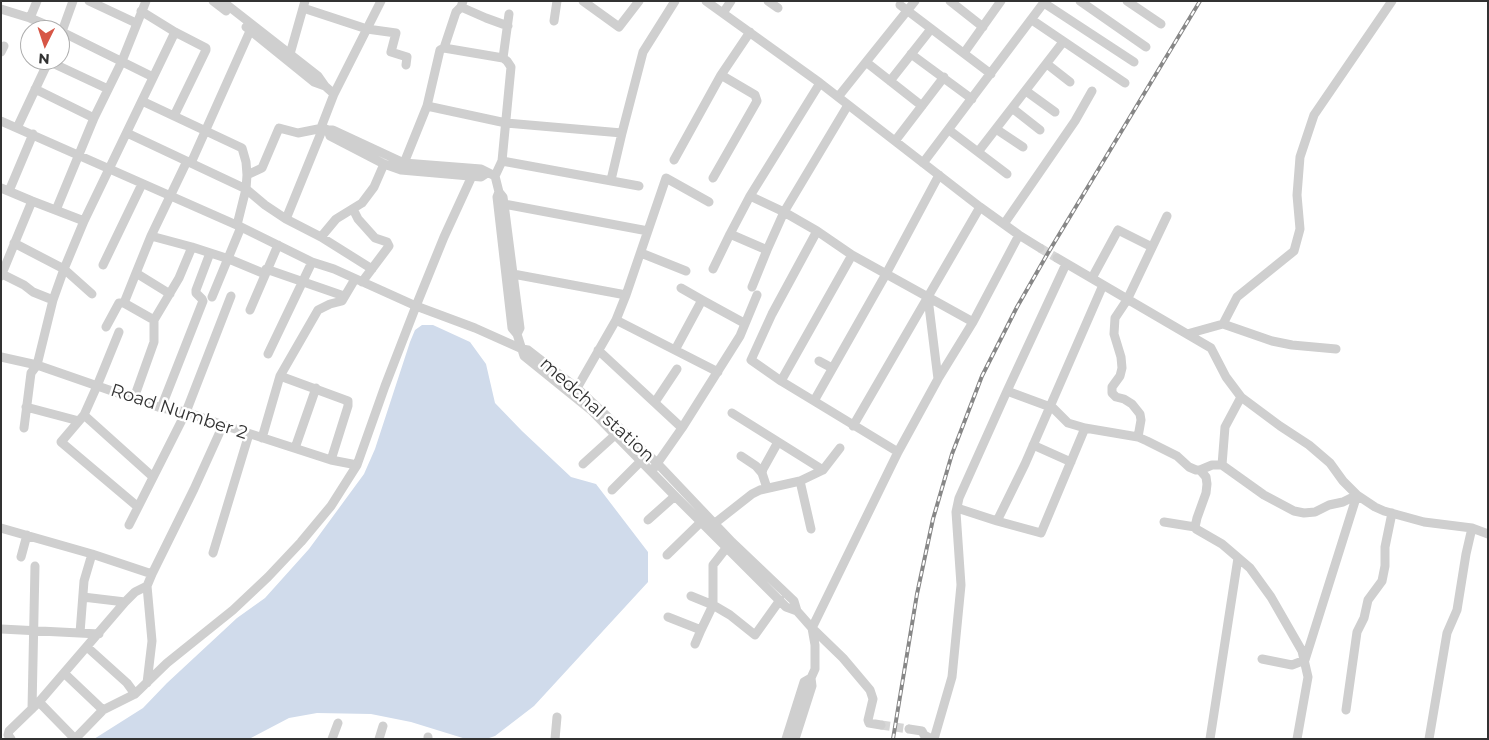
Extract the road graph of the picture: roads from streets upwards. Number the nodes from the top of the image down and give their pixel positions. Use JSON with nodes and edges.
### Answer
{"nodes":[{"id":1,"x":37,"y":1,"type":"edge"},
{"id":2,"x":74,"y":1,"type":"edge"},
{"id":3,"x":89,"y":1,"type":"edge"},
{"id":4,"x":146,"y":1,"type":"edge"},
{"id":5,"x":213,"y":1,"type":"edge"},
{"id":6,"x":222,"y":1,"type":"edge"},
{"id":7,"x":557,"y":1,"type":"edge"},
{"id":8,"x":583,"y":1,"type":"edge"},
{"id":9,"x":639,"y":1,"type":"edge"},
{"id":10,"x":675,"y":1,"type":"edge"},
{"id":11,"x":706,"y":1,"type":"edge"},
{"id":12,"x":731,"y":1,"type":"edge"},
{"id":13,"x":768,"y":1,"type":"edge"},
{"id":14,"x":914,"y":1,"type":"edge"},
{"id":15,"x":950,"y":1,"type":"edge"},
{"id":16,"x":1001,"y":1,"type":"edge"},
{"id":17,"x":1080,"y":1,"type":"edge"},
{"id":18,"x":1127,"y":1,"type":"edge"},
{"id":19,"x":1392,"y":1,"type":"edge"},
{"id":20,"x":378,"y":2,"type":"edge"},
{"id":21,"x":1044,"y":2,"type":"edge"},
{"id":22,"x":304,"y":4,"type":"edge"},
{"id":23,"x":462,"y":4,"type":"edge"},
{"id":24,"x":778,"y":8,"type":"dead end"},
{"id":25,"x":903,"y":8,"type":"junction"},
{"id":26,"x":1,"y":9,"type":"edge"},
{"id":27,"x":141,"y":11,"type":"junction"},
{"id":28,"x":723,"y":13,"type":"junction"},
{"id":29,"x":509,"y":14,"type":"dead end"},
{"id":30,"x":30,"y":18,"type":"junction"},
{"id":31,"x":34,"y":20,"type":"edge"},
{"id":32,"x":65,"y":20,"type":"edge"},
{"id":33,"x":1032,"y":20,"type":"junction"},
{"id":34,"x":554,"y":21,"type":"dead end"},
{"id":35,"x":136,"y":23,"type":"junction"},
{"id":36,"x":1161,"y":24,"type":"dead end"},
{"id":37,"x":508,"y":26,"type":"junction"},
{"id":38,"x":983,"y":27,"type":"junction"},
{"id":39,"x":931,"y":28,"type":"junction"},
{"id":40,"x":367,"y":29,"type":"junction"},
{"id":41,"x":250,"y":31,"type":"junction"},
{"id":42,"x":175,"y":32,"type":"junction"},
{"id":43,"x":750,"y":32,"type":"junction"},
{"id":44,"x":70,"y":37,"type":"edge"},
{"id":45,"x":1063,"y":42,"type":"junction"},
{"id":46,"x":1146,"y":47,"type":"dead end"},
{"id":47,"x":444,"y":48,"type":"junction"},
{"id":48,"x":964,"y":53,"type":"junction"},
{"id":49,"x":290,"y":54,"type":"junction"},
{"id":50,"x":911,"y":54,"type":"junction"},
{"id":51,"x":503,"y":58,"type":"junction"},
{"id":52,"x":122,"y":61,"type":"junction"},
{"id":53,"x":866,"y":62,"type":"junction"},
{"id":54,"x":1134,"y":62,"type":"dead end"},
{"id":55,"x":1047,"y":64,"type":"junction"},
{"id":56,"x":406,"y":65,"type":"dead end"},
{"id":57,"x":44,"y":70,"type":"edge"},
{"id":58,"x":67,"y":70,"type":"edge"},
{"id":59,"x":991,"y":74,"type":"junction"},
{"id":60,"x":721,"y":75,"type":"junction"},
{"id":61,"x":153,"y":77,"type":"junction"},
{"id":62,"x":944,"y":77,"type":"junction"},
{"id":63,"x":890,"y":81,"type":"junction"},
{"id":64,"x":1070,"y":82,"type":"dead end"},
{"id":65,"x":820,"y":83,"type":"junction"},
{"id":66,"x":1125,"y":83,"type":"dead end"},
{"id":67,"x":325,"y":86,"type":"junction"},
{"id":68,"x":35,"y":89,"type":"junction"},
{"id":69,"x":108,"y":89,"type":"junction"},
{"id":70,"x":1026,"y":91,"type":"junction"},
{"id":71,"x":1092,"y":91,"type":"dead end"},
{"id":72,"x":334,"y":94,"type":"junction"},
{"id":73,"x":838,"y":96,"type":"junction"},
{"id":74,"x":972,"y":99,"type":"junction"},
{"id":75,"x":142,"y":100,"type":"junction"},
{"id":76,"x":848,"y":104,"type":"junction"},
{"id":77,"x":427,"y":106,"type":"junction"},
{"id":78,"x":922,"y":106,"type":"junction"},
{"id":79,"x":1012,"y":108,"type":"junction"},
{"id":80,"x":1055,"y":112,"type":"dead end"},
{"id":81,"x":174,"y":116,"type":"junction"},
{"id":82,"x":94,"y":118,"type":"junction"},
{"id":83,"x":1,"y":121,"type":"edge"},
{"id":84,"x":506,"y":123,"type":"junction"},
{"id":85,"x":17,"y":128,"type":"junction"},
{"id":86,"x":326,"y":129,"type":"junction"},
{"id":87,"x":996,"y":129,"type":"junction"},
{"id":88,"x":206,"y":130,"type":"junction"},
{"id":89,"x":949,"y":130,"type":"junction"},
{"id":90,"x":1040,"y":130,"type":"dead end"},
{"id":91,"x":127,"y":132,"type":"junction"},
{"id":92,"x":622,"y":133,"type":"junction"},
{"id":93,"x":33,"y":134,"type":"junction"},
{"id":94,"x":895,"y":140,"type":"junction"},
{"id":95,"x":1023,"y":147,"type":"dead end"},
{"id":96,"x":978,"y":152,"type":"junction"},
{"id":97,"x":79,"y":154,"type":"junction"},
{"id":98,"x":674,"y":160,"type":"dead end"},
{"id":99,"x":502,"y":161,"type":"junction"},
{"id":100,"x":189,"y":162,"type":"junction"},
{"id":101,"x":404,"y":163,"type":"junction"},
{"id":102,"x":923,"y":163,"type":"junction"},
{"id":103,"x":384,"y":164,"type":"junction"},
{"id":104,"x":109,"y":169,"type":"junction"},
{"id":105,"x":491,"y":174,"type":"junction"},
{"id":106,"x":1007,"y":174,"type":"dead end"},
{"id":107,"x":247,"y":175,"type":"junction"},
{"id":108,"x":938,"y":175,"type":"junction"},
{"id":109,"x":472,"y":176,"type":"junction"},
{"id":110,"x":713,"y":178,"type":"dead end"},
{"id":111,"x":612,"y":180,"type":"junction"},
{"id":112,"x":142,"y":184,"type":"junction"},
{"id":113,"x":638,"y":186,"type":"dead end"},
{"id":114,"x":246,"y":189,"type":"junction"},
{"id":115,"x":5,"y":190,"type":"edge"},
{"id":116,"x":499,"y":192,"type":"junction"},
{"id":117,"x":171,"y":196,"type":"junction"},
{"id":118,"x":750,"y":196,"type":"junction"},
{"id":119,"x":32,"y":201,"type":"junction"},
{"id":120,"x":709,"y":202,"type":"dead end"},
{"id":121,"x":504,"y":204,"type":"junction"},
{"id":122,"x":980,"y":207,"type":"junction"},
{"id":123,"x":353,"y":209,"type":"junction"},
{"id":124,"x":56,"y":210,"type":"junction"},
{"id":125,"x":784,"y":212,"type":"junction"},
{"id":126,"x":1167,"y":216,"type":"dead end"},
{"id":127,"x":286,"y":219,"type":"junction"},
{"id":128,"x":84,"y":221,"type":"junction"},
{"id":129,"x":1004,"y":224,"type":"junction"},
{"id":130,"x":239,"y":226,"type":"junction"},
{"id":131,"x":648,"y":231,"type":"junction"},
{"id":132,"x":817,"y":231,"type":"junction"},
{"id":133,"x":730,"y":234,"type":"junction"},
{"id":134,"x":1019,"y":235,"type":"junction"},
{"id":135,"x":151,"y":236,"type":"junction"},
{"id":136,"x":320,"y":237,"type":"junction"},
{"id":137,"x":278,"y":245,"type":"junction"},
{"id":138,"x":13,"y":246,"type":"junction"},
{"id":139,"x":192,"y":247,"type":"junction"},
{"id":140,"x":1152,"y":247,"type":"junction"},
{"id":141,"x":1,"y":248,"type":"edge"},
{"id":142,"x":1040,"y":248,"type":"tunnel mouth"},
{"id":143,"x":766,"y":250,"type":"junction"},
{"id":144,"x":210,"y":253,"type":"junction"},
{"id":145,"x":641,"y":254,"type":"junction"},
{"id":146,"x":852,"y":255,"type":"junction"},
{"id":147,"x":1057,"y":258,"type":"tunnel mouth"},
{"id":148,"x":229,"y":259,"type":"junction"},
{"id":149,"x":312,"y":262,"type":"junction"},
{"id":150,"x":1066,"y":264,"type":"junction"},
{"id":151,"x":104,"y":265,"type":"dead end"},
{"id":152,"x":64,"y":269,"type":"junction"},
{"id":153,"x":372,"y":269,"type":"junction"},
{"id":154,"x":713,"y":269,"type":"dead end"},
{"id":155,"x":686,"y":271,"type":"dead end"},
{"id":156,"x":266,"y":272,"type":"junction"},
{"id":157,"x":136,"y":273,"type":"junction"},
{"id":158,"x":513,"y":274,"type":"junction"},
{"id":159,"x":886,"y":274,"type":"junction"},
{"id":160,"x":2,"y":275,"type":"edge"},
{"id":161,"x":1092,"y":278,"type":"junction"},
{"id":162,"x":359,"y":280,"type":"junction"},
{"id":163,"x":304,"y":281,"type":"junction"},
{"id":164,"x":1103,"y":285,"type":"junction"},
{"id":165,"x":681,"y":288,"type":"dead end"},
{"id":166,"x":92,"y":294,"type":"dead end"},
{"id":167,"x":170,"y":294,"type":"junction"},
{"id":168,"x":626,"y":295,"type":"junction"},
{"id":169,"x":231,"y":296,"type":"dead end"},
{"id":170,"x":344,"y":296,"type":"junction"},
{"id":171,"x":212,"y":297,"type":"dead end"},
{"id":172,"x":928,"y":298,"type":"junction"},
{"id":173,"x":53,"y":300,"type":"junction"},
{"id":174,"x":702,"y":300,"type":"junction"},
{"id":175,"x":1127,"y":300,"type":"junction"},
{"id":176,"x":124,"y":303,"type":"junction"},
{"id":177,"x":416,"y":306,"type":"junction"},
{"id":178,"x":250,"y":310,"type":"dead end"},
{"id":179,"x":154,"y":320,"type":"junction"},
{"id":180,"x":616,"y":320,"type":"junction"},
{"id":181,"x":973,"y":322,"type":"junction"},
{"id":182,"x":744,"y":323,"type":"junction"},
{"id":183,"x":1223,"y":324,"type":"junction"},
{"id":184,"x":106,"y":327,"type":"dead end"},
{"id":185,"x":119,"y":332,"type":"dead end"},
{"id":186,"x":517,"y":334,"type":"junction"},
{"id":187,"x":1186,"y":334,"type":"junction"},
{"id":188,"x":522,"y":349,"type":"junction"},
{"id":189,"x":1336,"y":349,"type":"dead end"},
{"id":190,"x":598,"y":350,"type":"junction"},
{"id":191,"x":675,"y":350,"type":"junction"},
{"id":192,"x":268,"y":354,"type":"dead end"},
{"id":193,"x":1,"y":357,"type":"edge"},
{"id":194,"x":819,"y":361,"type":"dead end"},
{"id":195,"x":37,"y":365,"type":"junction"},
{"id":196,"x":832,"y":368,"type":"junction"},
{"id":197,"x":677,"y":369,"type":"dead end"},
{"id":198,"x":718,"y":372,"type":"junction"},
{"id":199,"x":280,"y":376,"type":"junction"},
{"id":200,"x":938,"y":379,"type":"junction"},
{"id":201,"x":780,"y":381,"type":"junction"},
{"id":202,"x":97,"y":386,"type":"junction"},
{"id":203,"x":316,"y":388,"type":"junction"},
{"id":204,"x":577,"y":388,"type":"junction"},
{"id":205,"x":1006,"y":391,"type":"junction"},
{"id":206,"x":1241,"y":397,"type":"junction"},
{"id":207,"x":134,"y":398,"type":"junction"},
{"id":208,"x":814,"y":401,"type":"junction"},
{"id":209,"x":655,"y":402,"type":"junction"},
{"id":210,"x":1049,"y":406,"type":"junction"},
{"id":211,"x":26,"y":408,"type":"junction"},
{"id":212,"x":161,"y":408,"type":"junction"},
{"id":213,"x":186,"y":412,"type":"junction"},
{"id":214,"x":732,"y":413,"type":"dead end"},
{"id":215,"x":81,"y":418,"type":"junction"},
{"id":216,"x":223,"y":425,"type":"junction"},
{"id":217,"x":853,"y":426,"type":"junction"},
{"id":218,"x":24,"y":428,"type":"dead end"},
{"id":219,"x":682,"y":428,"type":"junction"},
{"id":220,"x":1085,"y":428,"type":"junction"},
{"id":221,"x":249,"y":434,"type":"junction"},
{"id":222,"x":615,"y":435,"type":"junction"},
{"id":223,"x":1138,"y":437,"type":"junction"},
{"id":224,"x":262,"y":438,"type":"junction"},
{"id":225,"x":778,"y":442,"type":"junction"},
{"id":226,"x":1033,"y":445,"type":"junction"},
{"id":227,"x":296,"y":448,"type":"junction"},
{"id":228,"x":840,"y":448,"type":"dead end"},
{"id":229,"x":898,"y":452,"type":"junction"},
{"id":230,"x":741,"y":456,"type":"dead end"},
{"id":231,"x":331,"y":460,"type":"junction"},
{"id":232,"x":641,"y":461,"type":"junction"},
{"id":233,"x":1071,"y":462,"type":"junction"},
{"id":234,"x":657,"y":463,"type":"junction"},
{"id":235,"x":583,"y":464,"type":"dead end"},
{"id":236,"x":357,"y":465,"type":"junction"},
{"id":237,"x":1222,"y":465,"type":"junction"},
{"id":238,"x":823,"y":470,"type":"junction"},
{"id":239,"x":1200,"y":470,"type":"junction"},
{"id":240,"x":651,"y":472,"type":"junction"},
{"id":241,"x":762,"y":473,"type":"junction"},
{"id":242,"x":153,"y":477,"type":"junction"},
{"id":243,"x":800,"y":481,"type":"junction"},
{"id":244,"x":767,"y":488,"type":"junction"},
{"id":245,"x":612,"y":490,"type":"dead end"},
{"id":246,"x":1357,"y":495,"type":"junction"},
{"id":247,"x":675,"y":496,"type":"junction"},
{"id":248,"x":138,"y":507,"type":"junction"},
{"id":249,"x":957,"y":508,"type":"junction"},
{"id":250,"x":1392,"y":513,"type":"junction"},
{"id":251,"x":648,"y":520,"type":"dead end"},
{"id":252,"x":997,"y":521,"type":"junction"},
{"id":253,"x":701,"y":522,"type":"junction"},
{"id":254,"x":1164,"y":522,"type":"dead end"},
{"id":255,"x":129,"y":525,"type":"dead end"},
{"id":256,"x":711,"y":526,"type":"junction"},
{"id":257,"x":1195,"y":527,"type":"junction"},
{"id":258,"x":1,"y":528,"type":"edge"},
{"id":259,"x":1472,"y":528,"type":"junction"},
{"id":260,"x":811,"y":529,"type":"dead end"},
{"id":261,"x":1488,"y":534,"type":"edge"},
{"id":262,"x":27,"y":535,"type":"junction"},
{"id":263,"x":727,"y":547,"type":"junction"},
{"id":264,"x":213,"y":553,"type":"dead end"},
{"id":265,"x":92,"y":554,"type":"junction"},
{"id":266,"x":668,"y":555,"type":"dead end"},
{"id":267,"x":21,"y":557,"type":"dead end"},
{"id":268,"x":1238,"y":558,"type":"junction"},
{"id":269,"x":35,"y":566,"type":"dead end"},
{"id":270,"x":152,"y":574,"type":"junction"},
{"id":271,"x":147,"y":586,"type":"junction"},
{"id":272,"x":691,"y":596,"type":"dead end"},
{"id":273,"x":83,"y":597,"type":"junction"},
{"id":274,"x":780,"y":600,"type":"junction"},
{"id":275,"x":125,"y":602,"type":"junction"},
{"id":276,"x":713,"y":605,"type":"junction"},
{"id":277,"x":797,"y":611,"type":"junction"},
{"id":278,"x":668,"y":617,"type":"dead end"},
{"id":279,"x":1,"y":628,"type":"edge"},
{"id":280,"x":812,"y":628,"type":"junction"},
{"id":281,"x":35,"y":630,"type":"junction"},
{"id":282,"x":702,"y":630,"type":"junction"},
{"id":283,"x":80,"y":633,"type":"junction"},
{"id":284,"x":99,"y":634,"type":"junction"},
{"id":285,"x":695,"y":644,"type":"dead end"},
{"id":286,"x":87,"y":647,"type":"junction"},
{"id":287,"x":1262,"y":659,"type":"dead end"},
{"id":288,"x":1305,"y":660,"type":"junction"},
{"id":289,"x":64,"y":673,"type":"junction"},
{"id":290,"x":811,"y":678,"type":"junction"},
{"id":291,"x":147,"y":683,"type":"junction"},
{"id":292,"x":135,"y":694,"type":"junction"},
{"id":293,"x":39,"y":702,"type":"junction"},
{"id":294,"x":32,"y":709,"type":"junction"},
{"id":295,"x":103,"y":710,"type":"junction"},
{"id":296,"x":1346,"y":710,"type":"dead end"},
{"id":297,"x":556,"y":718,"type":"dead end"},
{"id":298,"x":338,"y":723,"type":"dead end"},
{"id":299,"x":881,"y":725,"type":"tunnel mouth"},
{"id":300,"x":383,"y":726,"type":"dead end"},
{"id":301,"x":909,"y":729,"type":"tunnel mouth"},
{"id":302,"x":936,"y":729,"type":"junction"},
{"id":303,"x":922,"y":732,"type":"junction"},
{"id":304,"x":1431,"y":738,"type":"edge"},
{"id":305,"x":11,"y":739,"type":"edge"},
{"id":306,"x":75,"y":739,"type":"edge"},
{"id":307,"x":332,"y":739,"type":"edge"},
{"id":308,"x":378,"y":739,"type":"edge"},
{"id":309,"x":555,"y":739,"type":"edge"},
{"id":310,"x":786,"y":739,"type":"edge"},
{"id":311,"x":794,"y":739,"type":"edge"},
{"id":312,"x":933,"y":739,"type":"edge"},
{"id":313,"x":1210,"y":739,"type":"edge"},
{"id":314,"x":1297,"y":739,"type":"edge"}],
"edges":[{"from":1,"to":30,"type":"street"},
{"from":2,"to":32,"type":"street"},
{"from":3,"to":35,"type":"street"},
{"from":4,"to":27,"type":"street"},
{"from":5,"to":41,"type":"street"},
{"from":6,"to":49,"type":"street"},
{"from":7,"to":34,"type":"street"},
{"from":8,"to":9,"type":"street"},
{"from":10,"to":92,"type":"street"},
{"from":11,"to":28,"type":"street"},
{"from":12,"to":28,"type":"street"},
{"from":13,"to":24,"type":"street"},
{"from":14,"to":25,"type":"street"},
{"from":15,"to":38,"type":"street"},
{"from":16,"to":38,"type":"street"},
{"from":17,"to":46,"type":"street"},
{"from":18,"to":36,"type":"street"},
{"from":19,"to":183,"type":"street"},
{"from":20,"to":40,"type":"street"},
{"from":21,"to":33,"type":"street"},
{"from":21,"to":54,"type":"street"},
{"from":22,"to":40,"type":"street"},
{"from":22,"to":49,"type":"street"},
{"from":23,"to":37,"type":"street"},
{"from":23,"to":47,"type":"street"},
{"from":25,"to":39,"type":"street"},
{"from":25,"to":53,"type":"street"},
{"from":26,"to":30,"type":"street"},
{"from":27,"to":35,"type":"street"},
{"from":27,"to":42,"type":"street"},
{"from":28,"to":43,"type":"street"},
{"from":29,"to":37,"type":"street"},
{"from":30,"to":31,"type":"street"},
{"from":33,"to":45,"type":"street"},
{"from":33,"to":59,"type":"street"},
{"from":35,"to":52,"type":"street"},
{"from":37,"to":51,"type":"street"},
{"from":38,"to":48,"type":"street"},
{"from":39,"to":48,"type":"street"},
{"from":39,"to":50,"type":"street"},
{"from":40,"to":56,"type":"street"},
{"from":40,"to":72,"type":"street"},
{"from":41,"to":67,"type":"street"},
{"from":41,"to":88,"type":"street"},
{"from":42,"to":61,"type":"street"},
{"from":42,"to":81,"type":"street"},
{"from":43,"to":60,"type":"street"},
{"from":43,"to":65,"type":"street"},
{"from":44,"to":52,"type":"street"},
{"from":45,"to":55,"type":"street"},
{"from":45,"to":66,"type":"street"},
{"from":47,"to":51,"type":"street"},
{"from":47,"to":77,"type":"street"},
{"from":48,"to":59,"type":"street"},
{"from":49,"to":67,"type":"street"},
{"from":50,"to":62,"type":"street"},
{"from":50,"to":63,"type":"street"},
{"from":51,"to":84,"type":"street"},
{"from":52,"to":61,"type":"street"},
{"from":52,"to":69,"type":"street"},
{"from":53,"to":63,"type":"street"},
{"from":53,"to":73,"type":"street"},
{"from":55,"to":64,"type":"street"},
{"from":55,"to":70,"type":"street"},
{"from":57,"to":68,"type":"street"},
{"from":58,"to":69,"type":"street"},
{"from":59,"to":74,"type":"street"},
{"from":60,"to":98,"type":"street"},
{"from":60,"to":110,"type":"street"},
{"from":61,"to":75,"type":"street"},
{"from":62,"to":74,"type":"street"},
{"from":62,"to":78,"type":"street"},
{"from":63,"to":78,"type":"street"},
{"from":65,"to":73,"type":"street"},
{"from":65,"to":118,"type":"street"},
{"from":67,"to":72,"type":"street"},
{"from":68,"to":82,"type":"street"},
{"from":68,"to":85,"type":"street"},
{"from":69,"to":82,"type":"street"},
{"from":70,"to":79,"type":"street"},
{"from":70,"to":80,"type":"street"},
{"from":71,"to":129,"type":"street"},
{"from":72,"to":86,"type":"street"},
{"from":73,"to":76,"type":"street"},
{"from":74,"to":89,"type":"street"},
{"from":75,"to":81,"type":"street"},
{"from":75,"to":91,"type":"street"},
{"from":76,"to":94,"type":"street"},
{"from":76,"to":125,"type":"street"},
{"from":77,"to":84,"type":"street"},
{"from":77,"to":101,"type":"street"},
{"from":78,"to":94,"type":"street"},
{"from":79,"to":87,"type":"street"},
{"from":79,"to":90,"type":"street"},
{"from":81,"to":88,"type":"street"},
{"from":82,"to":97,"type":"street"},
{"from":83,"to":85,"type":"street"},
{"from":84,"to":92,"type":"street"},
{"from":84,"to":99,"type":"street"},
{"from":85,"to":93,"type":"street"},
{"from":86,"to":101,"type":"street"},
{"from":86,"to":103,"type":"street"},
{"from":86,"to":107,"type":"street"},
{"from":86,"to":127,"type":"street"},
{"from":87,"to":95,"type":"street"},
{"from":87,"to":96,"type":"street"},
{"from":88,"to":100,"type":"street"},
{"from":88,"to":107,"type":"street"},
{"from":89,"to":96,"type":"street"},
{"from":89,"to":102,"type":"street"},
{"from":91,"to":100,"type":"street"},
{"from":91,"to":104,"type":"street"},
{"from":92,"to":111,"type":"street"},
{"from":93,"to":97,"type":"street"},
{"from":93,"to":115,"type":"street"},
{"from":94,"to":102,"type":"street"},
{"from":96,"to":106,"type":"street"},
{"from":97,"to":104,"type":"street"},
{"from":97,"to":124,"type":"street"},
{"from":99,"to":105,"type":"street"},
{"from":99,"to":111,"type":"street"},
{"from":100,"to":114,"type":"street"},
{"from":100,"to":117,"type":"street"},
{"from":101,"to":105,"type":"street"},
{"from":102,"to":108,"type":"street"},
{"from":103,"to":109,"type":"street"},
{"from":103,"to":123,"type":"street"},
{"from":104,"to":112,"type":"street"},
{"from":104,"to":128,"type":"street"},
{"from":105,"to":109,"type":"street"},
{"from":105,"to":116,"type":"street","name":"medchal station"},
{"from":107,"to":114,"type":"street"},
{"from":108,"to":122,"type":"street"},
{"from":108,"to":159,"type":"street"},
{"from":109,"to":177,"type":"street"},
{"from":111,"to":113,"type":"street"},
{"from":112,"to":117,"type":"street"},
{"from":112,"to":151,"type":"street"},
{"from":114,"to":127,"type":"street"},
{"from":114,"to":130,"type":"street"},
{"from":115,"to":119,"type":"street"},
{"from":116,"to":121,"type":"street","name":"medchal station"},
{"from":116,"to":186,"type":"street"},
{"from":117,"to":130,"type":"street"},
{"from":117,"to":135,"type":"street"},
{"from":118,"to":125,"type":"street"},
{"from":118,"to":133,"type":"street"},
{"from":119,"to":124,"type":"street"},
{"from":119,"to":138,"type":"street"},
{"from":120,"to":131,"type":"street"},
{"from":121,"to":131,"type":"street"},
{"from":121,"to":158,"type":"street","name":"medchal station"},
{"from":122,"to":129,"type":"street"},
{"from":122,"to":172,"type":"street"},
{"from":123,"to":136,"type":"street"},
{"from":123,"to":153,"type":"street"},
{"from":124,"to":128,"type":"street"},
{"from":125,"to":132,"type":"street"},
{"from":125,"to":143,"type":"street"},
{"from":126,"to":140,"type":"street"},
{"from":127,"to":136,"type":"street"},
{"from":128,"to":152,"type":"street"},
{"from":129,"to":134,"type":"street"},
{"from":130,"to":137,"type":"street"},
{"from":130,"to":148,"type":"street"},
{"from":131,"to":145,"type":"street"},
{"from":132,"to":146,"type":"street"},
{"from":132,"to":201,"type":"street"},
{"from":133,"to":143,"type":"street"},
{"from":133,"to":154,"type":"street"},
{"from":134,"to":142,"type":"street"},
{"from":134,"to":181,"type":"street"},
{"from":135,"to":139,"type":"street"},
{"from":135,"to":157,"type":"street"},
{"from":136,"to":153,"type":"street"},
{"from":137,"to":149,"type":"street"},
{"from":137,"to":156,"type":"street"},
{"from":138,"to":141,"type":"street"},
{"from":138,"to":152,"type":"street"},
{"from":138,"to":160,"type":"street"},
{"from":139,"to":144,"type":"street"},
{"from":139,"to":167,"type":"street"},
{"from":140,"to":161,"type":"street"},
{"from":140,"to":175,"type":"street"},
{"from":143,"to":182,"type":"street"},
{"from":144,"to":148,"type":"street"},
{"from":144,"to":212,"type":"street"},
{"from":145,"to":155,"type":"street"},
{"from":145,"to":168,"type":"street"},
{"from":146,"to":159,"type":"street"},
{"from":146,"to":201,"type":"street"},
{"from":147,"to":150,"type":"street"},
{"from":148,"to":156,"type":"street"},
{"from":148,"to":171,"type":"street"},
{"from":149,"to":162,"type":"street"},
{"from":149,"to":163,"type":"street"},
{"from":150,"to":161,"type":"street"},
{"from":150,"to":205,"type":"street"},
{"from":152,"to":166,"type":"street"},
{"from":152,"to":173,"type":"street"},
{"from":153,"to":162,"type":"street"},
{"from":156,"to":163,"type":"street"},
{"from":156,"to":178,"type":"street"},
{"from":157,"to":167,"type":"street"},
{"from":157,"to":176,"type":"street"},
{"from":158,"to":168,"type":"street"},
{"from":158,"to":186,"type":"street","name":"medchal station"},
{"from":159,"to":172,"type":"street"},
{"from":159,"to":196,"type":"street"},
{"from":160,"to":173,"type":"street"},
{"from":161,"to":164,"type":"street"},
{"from":162,"to":170,"type":"street"},
{"from":162,"to":177,"type":"street"},
{"from":163,"to":170,"type":"street"},
{"from":163,"to":192,"type":"street"},
{"from":164,"to":175,"type":"street"},
{"from":164,"to":210,"type":"street"},
{"from":165,"to":174,"type":"street"},
{"from":167,"to":179,"type":"street"},
{"from":168,"to":180,"type":"street"},
{"from":169,"to":213,"type":"street"},
{"from":170,"to":199,"type":"street"},
{"from":172,"to":181,"type":"street"},
{"from":172,"to":200,"type":"street"},
{"from":172,"to":217,"type":"street"},
{"from":173,"to":195,"type":"street"},
{"from":174,"to":182,"type":"street"},
{"from":174,"to":191,"type":"street"},
{"from":175,"to":187,"type":"street"},
{"from":175,"to":223,"type":"street"},
{"from":176,"to":179,"type":"street"},
{"from":176,"to":184,"type":"street"},
{"from":177,"to":188,"type":"street"},
{"from":177,"to":236,"type":"street"},
{"from":179,"to":207,"type":"street"},
{"from":180,"to":190,"type":"street"},
{"from":180,"to":191,"type":"street"},
{"from":181,"to":200,"type":"street"},
{"from":182,"to":198,"type":"street"},
{"from":183,"to":187,"type":"street"},
{"from":183,"to":189,"type":"street"},
{"from":185,"to":202,"type":"street"},
{"from":186,"to":188,"type":"street","name":"medchal station"},
{"from":187,"to":206,"type":"street"},
{"from":188,"to":204,"type":"street","name":"medchal station"},
{"from":188,"to":222,"type":"street"},
{"from":190,"to":204,"type":"street"},
{"from":190,"to":209,"type":"street"},
{"from":191,"to":198,"type":"street"},
{"from":193,"to":195,"type":"street","name":"Road Number 2"},
{"from":194,"to":196,"type":"street"},
{"from":195,"to":202,"type":"street","name":"Road Number 2"},
{"from":195,"to":211,"type":"street"},
{"from":196,"to":208,"type":"street"},
{"from":197,"to":209,"type":"street"},
{"from":198,"to":219,"type":"street"},
{"from":199,"to":203,"type":"street"},
{"from":199,"to":224,"type":"street"},
{"from":200,"to":229,"type":"street"},
{"from":201,"to":208,"type":"street"},
{"from":202,"to":207,"type":"street","name":"Road Number 2"},
{"from":202,"to":215,"type":"street"},
{"from":203,"to":227,"type":"street"},
{"from":203,"to":231,"type":"street"},
{"from":204,"to":234,"type":"street","name":"medchal station"},
{"from":205,"to":210,"type":"street"},
{"from":205,"to":249,"type":"street"},
{"from":206,"to":237,"type":"street"},
{"from":206,"to":246,"type":"street"},
{"from":207,"to":212,"type":"street","name":"Road Number 2"},
{"from":208,"to":217,"type":"street"},
{"from":209,"to":219,"type":"street"},
{"from":210,"to":220,"type":"street"},
{"from":210,"to":226,"type":"street"},
{"from":211,"to":215,"type":"street"},
{"from":211,"to":218,"type":"street"},
{"from":212,"to":213,"type":"street","name":"Road Number 2"},
{"from":213,"to":216,"type":"street","name":"Road Number 2"},
{"from":213,"to":242,"type":"street"},
{"from":214,"to":225,"type":"street"},
{"from":215,"to":242,"type":"street"},
{"from":215,"to":248,"type":"street"},
{"from":216,"to":221,"type":"street","name":"Road Number 2"},
{"from":216,"to":270,"type":"street"},
{"from":217,"to":229,"type":"street"},
{"from":219,"to":234,"type":"street"},
{"from":220,"to":223,"type":"street"},
{"from":220,"to":233,"type":"street"},
{"from":221,"to":224,"type":"street","name":"Road Number 2"},
{"from":221,"to":264,"type":"street"},
{"from":222,"to":232,"type":"street"},
{"from":222,"to":235,"type":"street"},
{"from":223,"to":239,"type":"street"},
{"from":224,"to":227,"type":"street","name":"Road Number 2"},
{"from":225,"to":238,"type":"street"},
{"from":225,"to":241,"type":"street"},
{"from":226,"to":233,"type":"street"},
{"from":226,"to":252,"type":"street"},
{"from":227,"to":231,"type":"street","name":"Road Number 2"},
{"from":228,"to":238,"type":"street"},
{"from":229,"to":280,"type":"street"},
{"from":230,"to":241,"type":"street"},
{"from":231,"to":236,"type":"street","name":"Road Number 2"},
{"from":232,"to":240,"type":"street"},
{"from":232,"to":245,"type":"street"},
{"from":233,"to":252,"type":"street"},
{"from":234,"to":240,"type":"street"},
{"from":234,"to":256,"type":"street","name":"medchal station"},
{"from":236,"to":291,"type":"street"},
{"from":237,"to":239,"type":"street"},
{"from":237,"to":246,"type":"street"},
{"from":238,"to":243,"type":"street"},
{"from":239,"to":257,"type":"street"},
{"from":240,"to":247,"type":"street"},
{"from":241,"to":244,"type":"street"},
{"from":242,"to":248,"type":"street"},
{"from":243,"to":244,"type":"street"},
{"from":243,"to":260,"type":"street"},
{"from":244,"to":256,"type":"street"},
{"from":246,"to":250,"type":"street"},
{"from":246,"to":288,"type":"street"},
{"from":247,"to":251,"type":"street"},
{"from":247,"to":253,"type":"street"},
{"from":248,"to":255,"type":"street"},
{"from":249,"to":252,"type":"street"},
{"from":249,"to":302,"type":"street"},
{"from":250,"to":259,"type":"street"},
{"from":250,"to":296,"type":"street"},
{"from":253,"to":256,"type":"street"},
{"from":253,"to":266,"type":"street"},
{"from":254,"to":257,"type":"street"},
{"from":256,"to":263,"type":"street"},
{"from":256,"to":277,"type":"street","name":"medchal station"},
{"from":257,"to":268,"type":"street"},
{"from":258,"to":262,"type":"street"},
{"from":259,"to":261,"type":"street"},
{"from":259,"to":304,"type":"street"},
{"from":262,"to":265,"type":"street"},
{"from":262,"to":267,"type":"street"},
{"from":263,"to":274,"type":"street"},
{"from":263,"to":276,"type":"street"},
{"from":265,"to":270,"type":"street"},
{"from":265,"to":273,"type":"street"},
{"from":268,"to":288,"type":"street"},
{"from":268,"to":313,"type":"street"},
{"from":269,"to":281,"type":"street"},
{"from":270,"to":271,"type":"street"},
{"from":271,"to":275,"type":"street"},
{"from":271,"to":291,"type":"street"},
{"from":272,"to":276,"type":"street"},
{"from":273,"to":275,"type":"street"},
{"from":273,"to":283,"type":"street"},
{"from":274,"to":276,"type":"street"},
{"from":274,"to":277,"type":"street"},
{"from":275,"to":284,"type":"street"},
{"from":276,"to":282,"type":"street"},
{"from":277,"to":280,"type":"street"},
{"from":278,"to":282,"type":"street"},
{"from":279,"to":281,"type":"street"},
{"from":280,"to":290,"type":"street"},
{"from":280,"to":299,"type":"street"},
{"from":281,"to":283,"type":"street"},
{"from":281,"to":294,"type":"street"},
{"from":282,"to":285,"type":"street"},
{"from":283,"to":284,"type":"street"},
{"from":284,"to":286,"type":"street"},
{"from":286,"to":289,"type":"street"},
{"from":286,"to":292,"type":"street"},
{"from":287,"to":288,"type":"street"},
{"from":288,"to":314,"type":"street"},
{"from":289,"to":293,"type":"street"},
{"from":289,"to":295,"type":"street"},
{"from":290,"to":310,"type":"street"},
{"from":290,"to":311,"type":"street"},
{"from":291,"to":292,"type":"street"},
{"from":292,"to":295,"type":"street"},
{"from":293,"to":294,"type":"street"},
{"from":293,"to":306,"type":"street"},
{"from":294,"to":305,"type":"street"},
{"from":295,"to":306,"type":"street"},
{"from":297,"to":309,"type":"street"},
{"from":298,"to":307,"type":"street"},
{"from":300,"to":308,"type":"street"},
{"from":301,"to":303,"type":"street"},
{"from":302,"to":303,"type":"street"},
{"from":302,"to":312,"type":"street"},
{"from":303,"to":312,"type":"street"}]}
